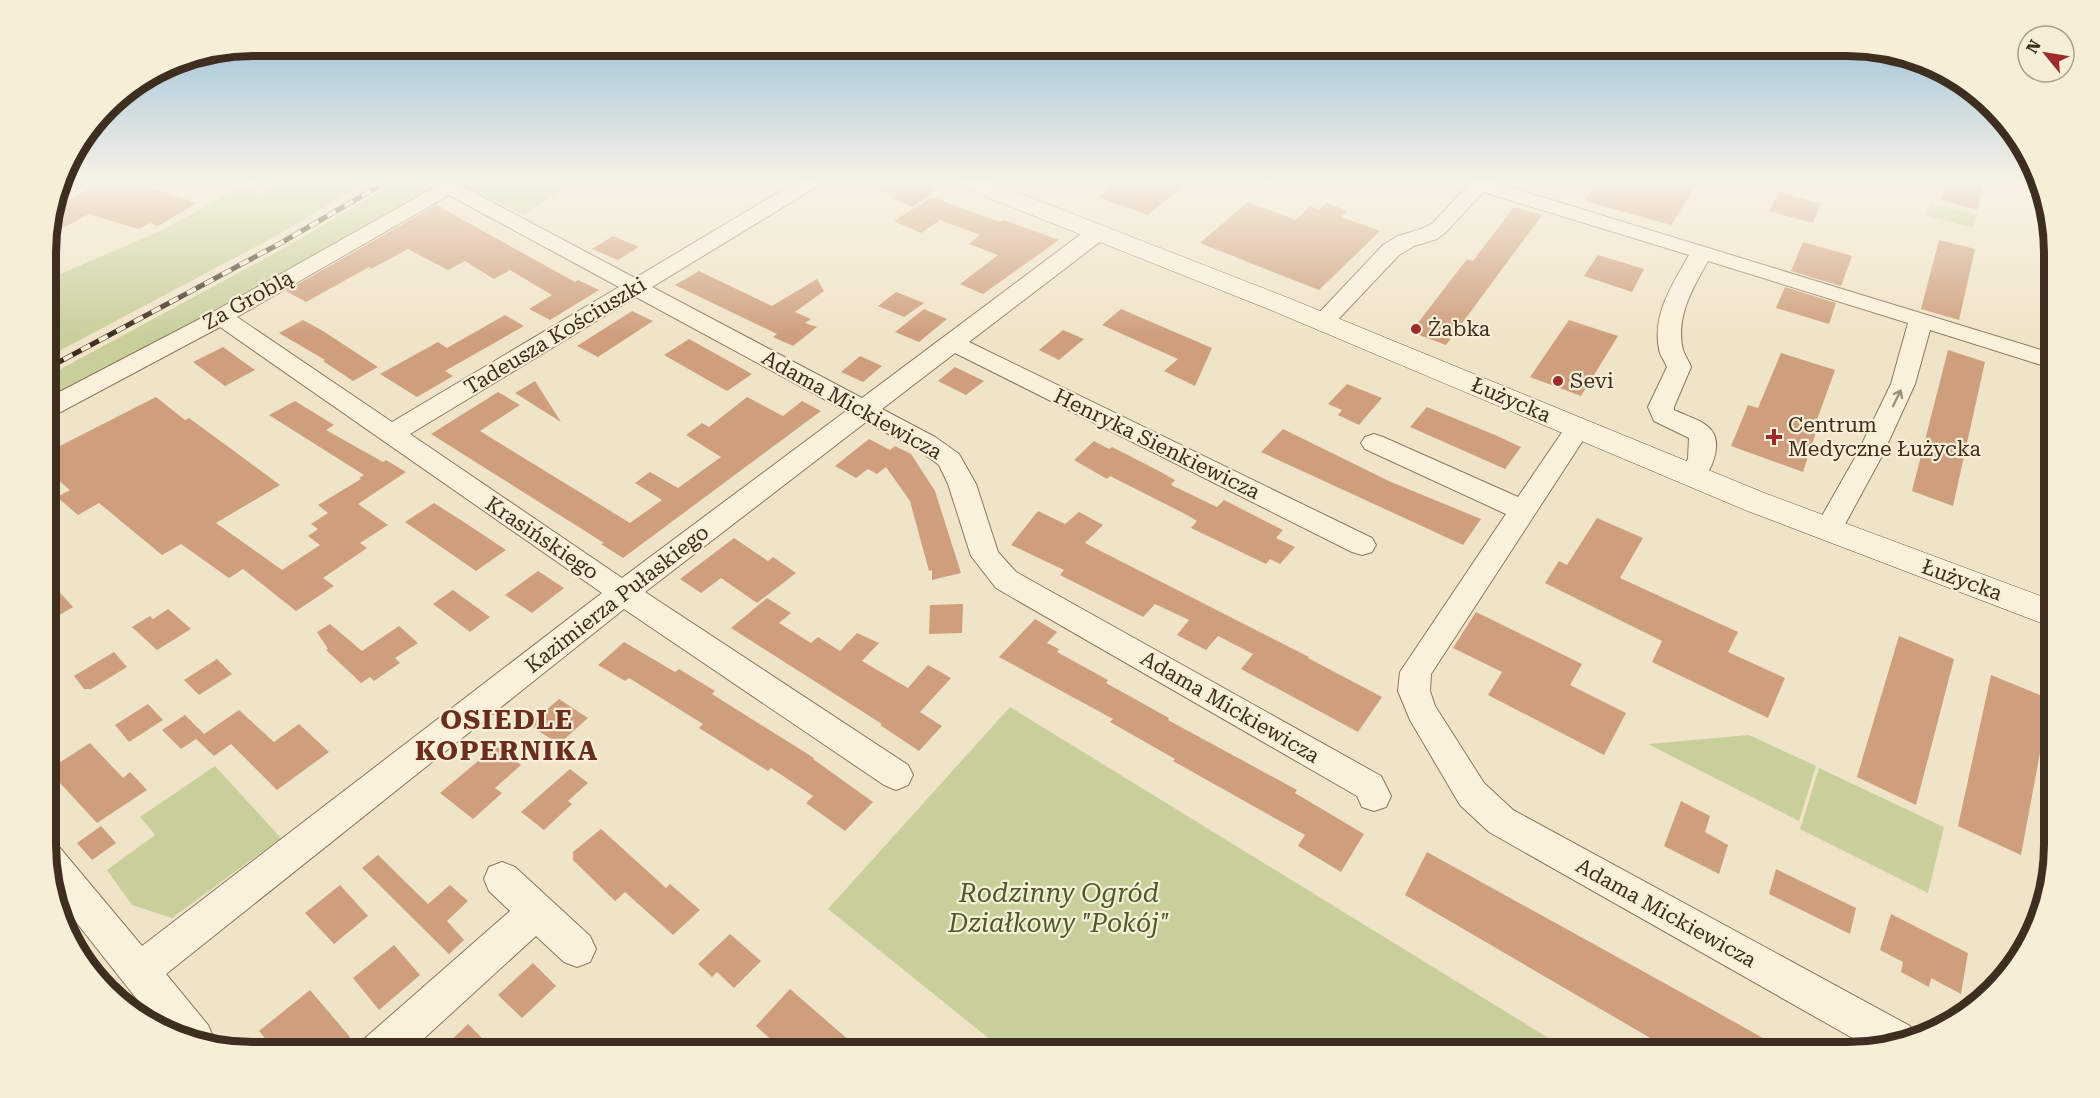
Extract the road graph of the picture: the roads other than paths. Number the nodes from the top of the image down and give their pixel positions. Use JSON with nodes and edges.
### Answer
{"nodes":[{"id":1,"x":368,"y":233,"type":"edge"},
{"id":2,"x":536,"y":233,"type":"edge"},
{"id":3,"x":726,"y":233,"type":"edge"},
{"id":4,"x":1095,"y":233,"type":"edge"},
{"id":5,"x":1100,"y":233,"type":"edge"},
{"id":6,"x":1430,"y":233,"type":"edge"},
{"id":7,"x":1640,"y":233,"type":"edge"},
{"id":8,"x":1702,"y":252,"type":"junction"},
{"id":9,"x":637,"y":287,"type":"junction"},
{"id":10,"x":220,"y":317,"type":"junction"},
{"id":11,"x":1921,"y":320,"type":"junction"},
{"id":12,"x":1323,"y":322,"type":"junction"},
{"id":13,"x":953,"y":343,"type":"junction"},
{"id":14,"x":2044,"y":359,"type":"edge"},
{"id":15,"x":56,"y":404,"type":"edge"},
{"id":16,"x":865,"y":410,"type":"junction"},
{"id":17,"x":1578,"y":428,"type":"junction"},
{"id":18,"x":391,"y":434,"type":"junction"},
{"id":19,"x":1374,"y":443,"type":"dead end"},
{"id":20,"x":1690,"y":475,"type":"junction"},
{"id":21,"x":1522,"y":510,"type":"junction"},
{"id":22,"x":1835,"y":518,"type":"junction"},
{"id":23,"x":1362,"y":546,"type":"dead end"},
{"id":24,"x":623,"y":592,"type":"junction"},
{"id":25,"x":2044,"y":611,"type":"edge"},
{"id":26,"x":896,"y":775,"type":"dead end"},
{"id":27,"x":1374,"y":796,"type":"dead end"},
{"id":28,"x":57,"y":871,"type":"edge"},
{"id":29,"x":502,"y":879,"type":"dead end"},
{"id":30,"x":537,"y":911,"type":"junction"},
{"id":31,"x":577,"y":949,"type":"dead end"},
{"id":32,"x":140,"y":971,"type":"junction"},
{"id":33,"x":187,"y":1031,"type":"edge"},
{"id":34,"x":1890,"y":1038,"type":"edge"},
{"id":35,"x":390,"y":1042,"type":"edge"}],
"edges":[{"from":1,"to":10,"type":"street","name":"Za Groblą"},
{"from":2,"to":9,"type":"street","name":"Adama Mickiewicza"},
{"from":3,"to":9,"type":"street","name":"Tadeusza Kościuszki"},
{"from":4,"to":13,"type":"street","name":"Kazimierza Pułaskiego"},
{"from":5,"to":12,"type":"street","name":"Łużycka"},
{"from":6,"to":12,"type":"street"},
{"from":7,"to":8,"type":"street"},
{"from":8,"to":11,"type":"street"},
{"from":8,"to":20,"type":"street"},
{"from":9,"to":16,"type":"street","name":"Adama Mickiewicza"},
{"from":9,"to":18,"type":"street","name":"Tadeusza Kościuszki"},
{"from":10,"to":15,"type":"street","name":"Za Groblą"},
{"from":10,"to":18,"type":"street","name":"Krasińskiego"},
{"from":11,"to":14,"type":"street"},
{"from":22,"to":11,"type":"street","one_way":true},
{"from":12,"to":17,"type":"street","name":"Łużycka"},
{"from":13,"to":16,"type":"street","name":"Kazimierza Pułaskiego"},
{"from":13,"to":23,"type":"street","name":"Henryka Sienkiewicza"},
{"from":16,"to":24,"type":"street","name":"Kazimierza Pułaskiego"},
{"from":16,"to":27,"type":"street","name":"Adama Mickiewicza"},
{"from":17,"to":20,"type":"street","name":"Łużycka"},
{"from":17,"to":21,"type":"street","name":"Adama Mickiewicza"},
{"from":18,"to":24,"type":"street","name":"Krasińskiego"},
{"from":19,"to":21,"type":"street"},
{"from":20,"to":22,"type":"street","name":"Łużycka"},
{"from":21,"to":34,"type":"street","name":"Adama Mickiewicza"},
{"from":22,"to":25,"type":"street","name":"Łużycka"},
{"from":24,"to":26,"type":"street","name":"Krasińskiego"},
{"from":24,"to":32,"type":"street","name":"Kazimierza Pułaskiego"},
{"from":28,"to":32,"type":"street"},
{"from":29,"to":30,"type":"street"},
{"from":30,"to":31,"type":"street"},
{"from":30,"to":35,"type":"street"},
{"from":32,"to":33,"type":"street"}]}
